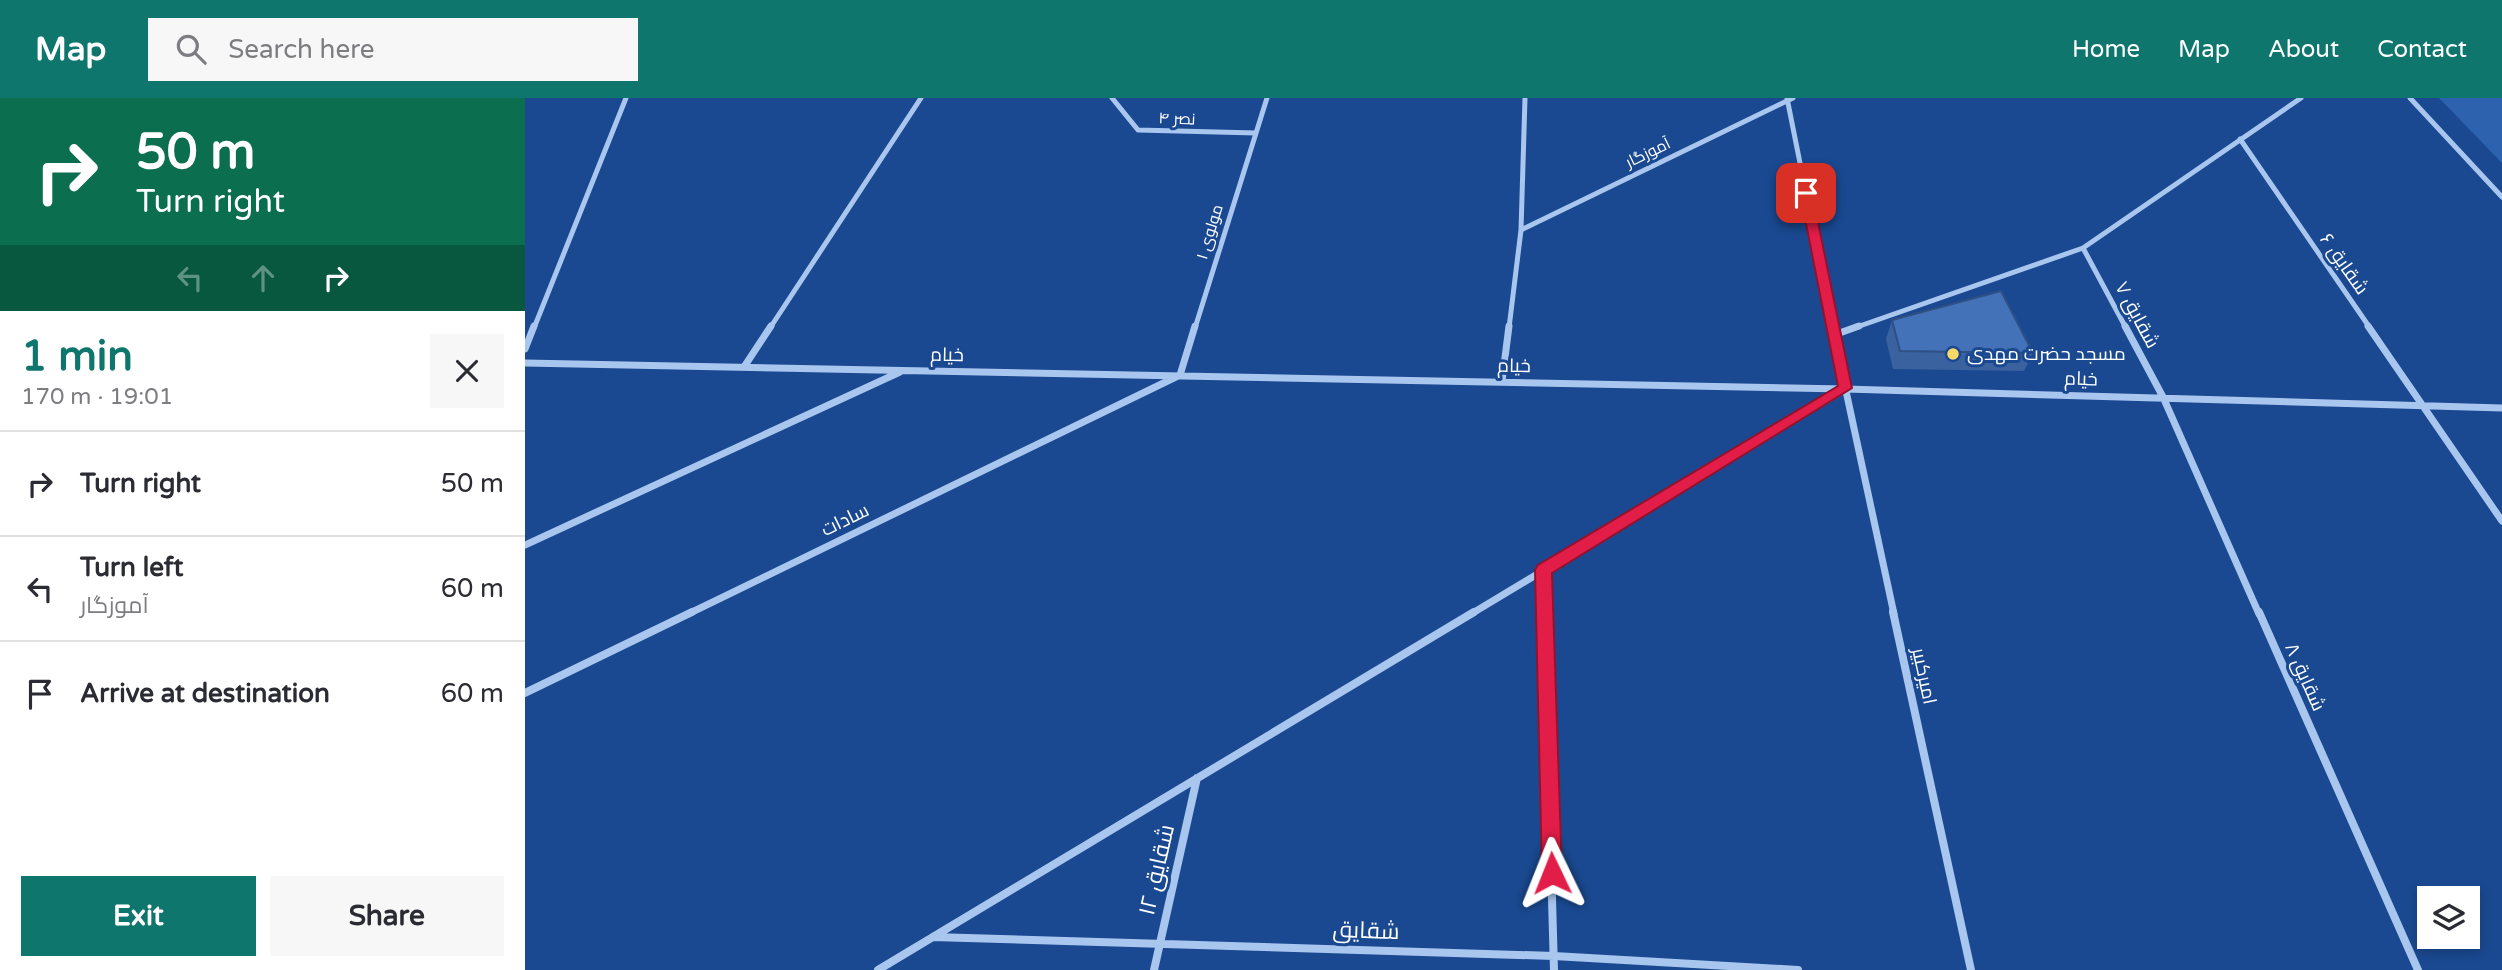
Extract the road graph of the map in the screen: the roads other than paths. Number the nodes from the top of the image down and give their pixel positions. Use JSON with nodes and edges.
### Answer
{"nodes":[{"id":1,"x":627,"y":98,"type":"edge"},
{"id":2,"x":921,"y":98,"type":"edge"},
{"id":3,"x":1112,"y":98,"type":"edge"},
{"id":4,"x":1267,"y":98,"type":"edge"},
{"id":5,"x":1525,"y":98,"type":"edge"},
{"id":6,"x":2301,"y":98,"type":"edge"},
{"id":7,"x":2410,"y":98,"type":"edge"},
{"id":8,"x":1789,"y":99,"type":"edge"},
{"id":9,"x":1255,"y":133,"type":"junction"},
{"id":10,"x":2240,"y":139,"type":"junction"},
{"id":11,"x":2502,"y":197,"type":"edge"},
{"id":12,"x":1521,"y":230,"type":"junction"},
{"id":13,"x":2083,"y":248,"type":"junction"},
{"id":14,"x":1834,"y":335,"type":"junction"},
{"id":15,"x":525,"y":349,"type":"edge"},
{"id":16,"x":525,"y":363,"type":"edge"},
{"id":17,"x":744,"y":367,"type":"junction"},
{"id":18,"x":903,"y":370,"type":"junction"},
{"id":19,"x":1180,"y":375,"type":"junction"},
{"id":20,"x":1502,"y":382,"type":"junction"},
{"id":21,"x":1845,"y":388,"type":"junction"},
{"id":22,"x":2163,"y":397,"type":"junction"},
{"id":23,"x":2423,"y":406,"type":"junction"},
{"id":24,"x":2502,"y":408,"type":"edge"},
{"id":25,"x":2502,"y":521,"type":"edge"},
{"id":26,"x":525,"y":545,"type":"edge"},
{"id":27,"x":1543,"y":570,"type":"junction"},
{"id":28,"x":525,"y":693,"type":"edge"},
{"id":29,"x":1197,"y":778,"type":"junction"},
{"id":30,"x":932,"y":937,"type":"junction"},
{"id":31,"x":1160,"y":945,"type":"junction"},
{"id":32,"x":1554,"y":956,"type":"junction"},
{"id":33,"x":878,"y":970,"type":"edge"},
{"id":34,"x":1154,"y":970,"type":"edge"},
{"id":35,"x":1554,"y":970,"type":"edge"},
{"id":36,"x":1798,"y":970,"type":"edge"},
{"id":37,"x":1971,"y":970,"type":"edge"},
{"id":38,"x":2418,"y":970,"type":"edge"}],
"edges":[{"from":1,"to":15,"type":"street"},
{"from":2,"to":17,"type":"street"},
{"from":3,"to":9,"type":"street","name":"نصر ۴"},
{"from":4,"to":9,"type":"street","name":"مولوی ۱"},
{"from":5,"to":12,"type":"street"},
{"from":6,"to":10,"type":"street"},
{"from":7,"to":11,"type":"street"},
{"from":8,"to":12,"type":"street","name":"آموزگار"},
{"from":8,"to":14,"type":"street","name":"آموزگار"},
{"from":9,"to":19,"type":"street","name":"مولوی ۱"},
{"from":10,"to":13,"type":"street"},
{"from":10,"to":23,"type":"street","name":"شقایق ۶"},
{"from":12,"to":20,"type":"street"},
{"from":13,"to":14,"type":"street"},
{"from":13,"to":22,"type":"street","name":"شقایق ۷"},
{"from":14,"to":21,"type":"street","name":"آموزگار"},
{"from":16,"to":17,"type":"street","name":"خیام"},
{"from":17,"to":18,"type":"street","name":"خیام"},
{"from":18,"to":19,"type":"street","name":"خیام"},
{"from":18,"to":26,"type":"street"},
{"from":19,"to":20,"type":"street","name":"خیام"},
{"from":19,"to":28,"type":"street","name":"سادات"},
{"from":20,"to":21,"type":"street","name":"خیام"},
{"from":21,"to":22,"type":"street","name":"خیام"},
{"from":21,"to":27,"type":"street"},
{"from":21,"to":37,"type":"street","name":"امیرکبیر"},
{"from":22,"to":23,"type":"street","name":"خیام"},
{"from":22,"to":38,"type":"street","name":"شقایق ۸"},
{"from":23,"to":24,"type":"street","name":"خیام"},
{"from":23,"to":25,"type":"street","name":"شقایق ۶"},
{"from":27,"to":29,"type":"street"},
{"from":27,"to":32,"type":"street"},
{"from":29,"to":30,"type":"street"},
{"from":29,"to":31,"type":"street","name":"شقایق ۱۲"},
{"from":30,"to":31,"type":"street","name":"شقایق"},
{"from":30,"to":33,"type":"street"},
{"from":31,"to":32,"type":"street","name":"شقایق"},
{"from":31,"to":34,"type":"street","name":"شقایق ۱۲"},
{"from":32,"to":35,"type":"street"},
{"from":32,"to":36,"type":"street","name":"شقایق"}]}
